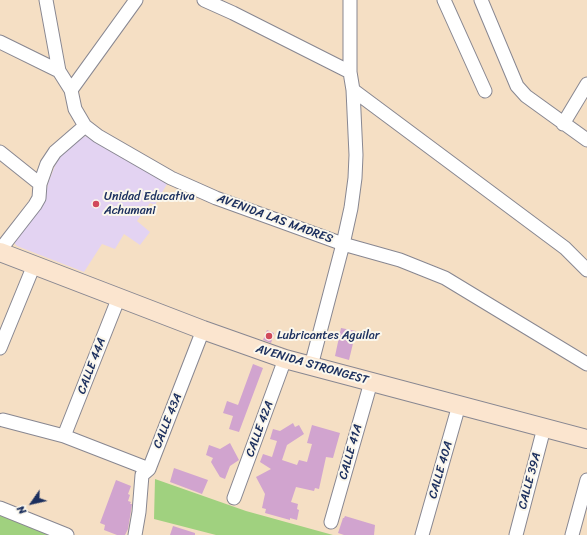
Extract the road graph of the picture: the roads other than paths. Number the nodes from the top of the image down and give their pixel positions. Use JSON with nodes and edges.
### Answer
{"nodes":[{"id":1,"x":46,"y":0,"type":"edge"},
{"id":2,"x":136,"y":0,"type":"edge"},
{"id":3,"x":204,"y":0,"type":"edge"},
{"id":4,"x":350,"y":0,"type":"edge"},
{"id":5,"x":444,"y":0,"type":"edge"},
{"id":6,"x":481,"y":0,"type":"edge"},
{"id":7,"x":0,"y":42,"type":"edge"},
{"id":8,"x":59,"y":71,"type":"junction"},
{"id":9,"x":350,"y":72,"type":"junction"},
{"id":10,"x":587,"y":84,"type":"edge"},
{"id":11,"x":71,"y":90,"type":"junction"},
{"id":12,"x":353,"y":90,"type":"junction"},
{"id":13,"x":485,"y":91,"type":"dead end"},
{"id":14,"x":563,"y":124,"type":"junction"},
{"id":15,"x":85,"y":126,"type":"junction"},
{"id":16,"x":587,"y":140,"type":"edge"},
{"id":17,"x":0,"y":152,"type":"edge"},
{"id":18,"x":40,"y":184,"type":"junction"},
{"id":19,"x":343,"y":244,"type":"junction"},
{"id":20,"x":0,"y":251,"type":"edge"},
{"id":21,"x":34,"y":266,"type":"junction"},
{"id":22,"x":587,"y":270,"type":"edge"},
{"id":23,"x":119,"y":297,"type":"junction"},
{"id":24,"x":203,"y":330,"type":"junction"},
{"id":25,"x":0,"y":348,"type":"edge"},
{"id":26,"x":285,"y":360,"type":"junction"},
{"id":27,"x":587,"y":364,"type":"edge"},
{"id":28,"x":310,"y":366,"type":"junction"},
{"id":29,"x":371,"y":382,"type":"junction"},
{"id":30,"x":459,"y":405,"type":"junction"},
{"id":31,"x":1,"y":420,"type":"edge"},
{"id":32,"x":544,"y":428,"type":"junction"},
{"id":33,"x":64,"y":436,"type":"junction"},
{"id":34,"x":587,"y":439,"type":"edge"},
{"id":35,"x":149,"y":469,"type":"junction"},
{"id":36,"x":587,"y":480,"type":"edge"},
{"id":37,"x":234,"y":498,"type":"dead end"},
{"id":38,"x":0,"y":508,"type":"edge"},
{"id":39,"x":331,"y":522,"type":"dead end"},
{"id":40,"x":68,"y":535,"type":"edge"},
{"id":41,"x":135,"y":535,"type":"edge"},
{"id":42,"x":422,"y":535,"type":"edge"},
{"id":43,"x":516,"y":535,"type":"edge"},
{"id":44,"x":572,"y":535,"type":"edge"}],
"edges":[{"from":1,"to":8,"type":"street","name":"AVENIDA LAS MADRES"},
{"from":2,"to":11,"type":"street"},
{"from":3,"to":9,"type":"street"},
{"from":4,"to":9,"type":"street"},
{"from":5,"to":13,"type":"street"},
{"from":6,"to":14,"type":"street"},
{"from":7,"to":8,"type":"street"},
{"from":8,"to":11,"type":"street","name":"AVENIDA LAS MADRES"},
{"from":9,"to":12,"type":"street"},
{"from":10,"to":14,"type":"street"},
{"from":11,"to":15,"type":"street","name":"AVENIDA LAS MADRES"},
{"from":12,"to":19,"type":"street"},
{"from":12,"to":22,"type":"street"},
{"from":14,"to":16,"type":"street"},
{"from":15,"to":18,"type":"street"},
{"from":15,"to":19,"type":"street","name":"AVENIDA LAS MADRES"},
{"from":17,"to":18,"type":"street"},
{"from":18,"to":20,"type":"street"},
{"from":19,"to":27,"type":"street","name":"AVENIDA LAS MADRES"},
{"from":19,"to":28,"type":"street"},
{"from":20,"to":21,"type":"main road","name":"AVENIDA STRONGEST"},
{"from":21,"to":23,"type":"main road","name":"AVENIDA STRONGEST"},
{"from":21,"to":25,"type":"street"},
{"from":23,"to":24,"type":"main road","name":"AVENIDA STRONGEST"},
{"from":23,"to":33,"type":"street","name":"CALLE 44A"},
{"from":24,"to":26,"type":"main road","name":"AVENIDA STRONGEST"},
{"from":24,"to":35,"type":"street","name":"CALLE 43A"},
{"from":26,"to":28,"type":"main road","name":"AVENIDA STRONGEST"},
{"from":26,"to":37,"type":"street","name":"CALLE 42A"},
{"from":28,"to":29,"type":"main road","name":"AVENIDA STRONGEST"},
{"from":29,"to":30,"type":"main road","name":"AVENIDA STRONGEST"},
{"from":29,"to":39,"type":"street","name":"CALLE 41A"},
{"from":30,"to":32,"type":"main road","name":"AVENIDA STRONGEST"},
{"from":30,"to":42,"type":"street","name":"CALLE 40A"},
{"from":31,"to":33,"type":"street"},
{"from":32,"to":34,"type":"main road","name":"AVENIDA STRONGEST"},
{"from":32,"to":43,"type":"street","name":"CALLE 39A"},
{"from":33,"to":35,"type":"street"},
{"from":35,"to":41,"type":"street","name":"CALLE 43A"},
{"from":36,"to":44,"type":"street"},
{"from":38,"to":40,"type":"street"}]}
